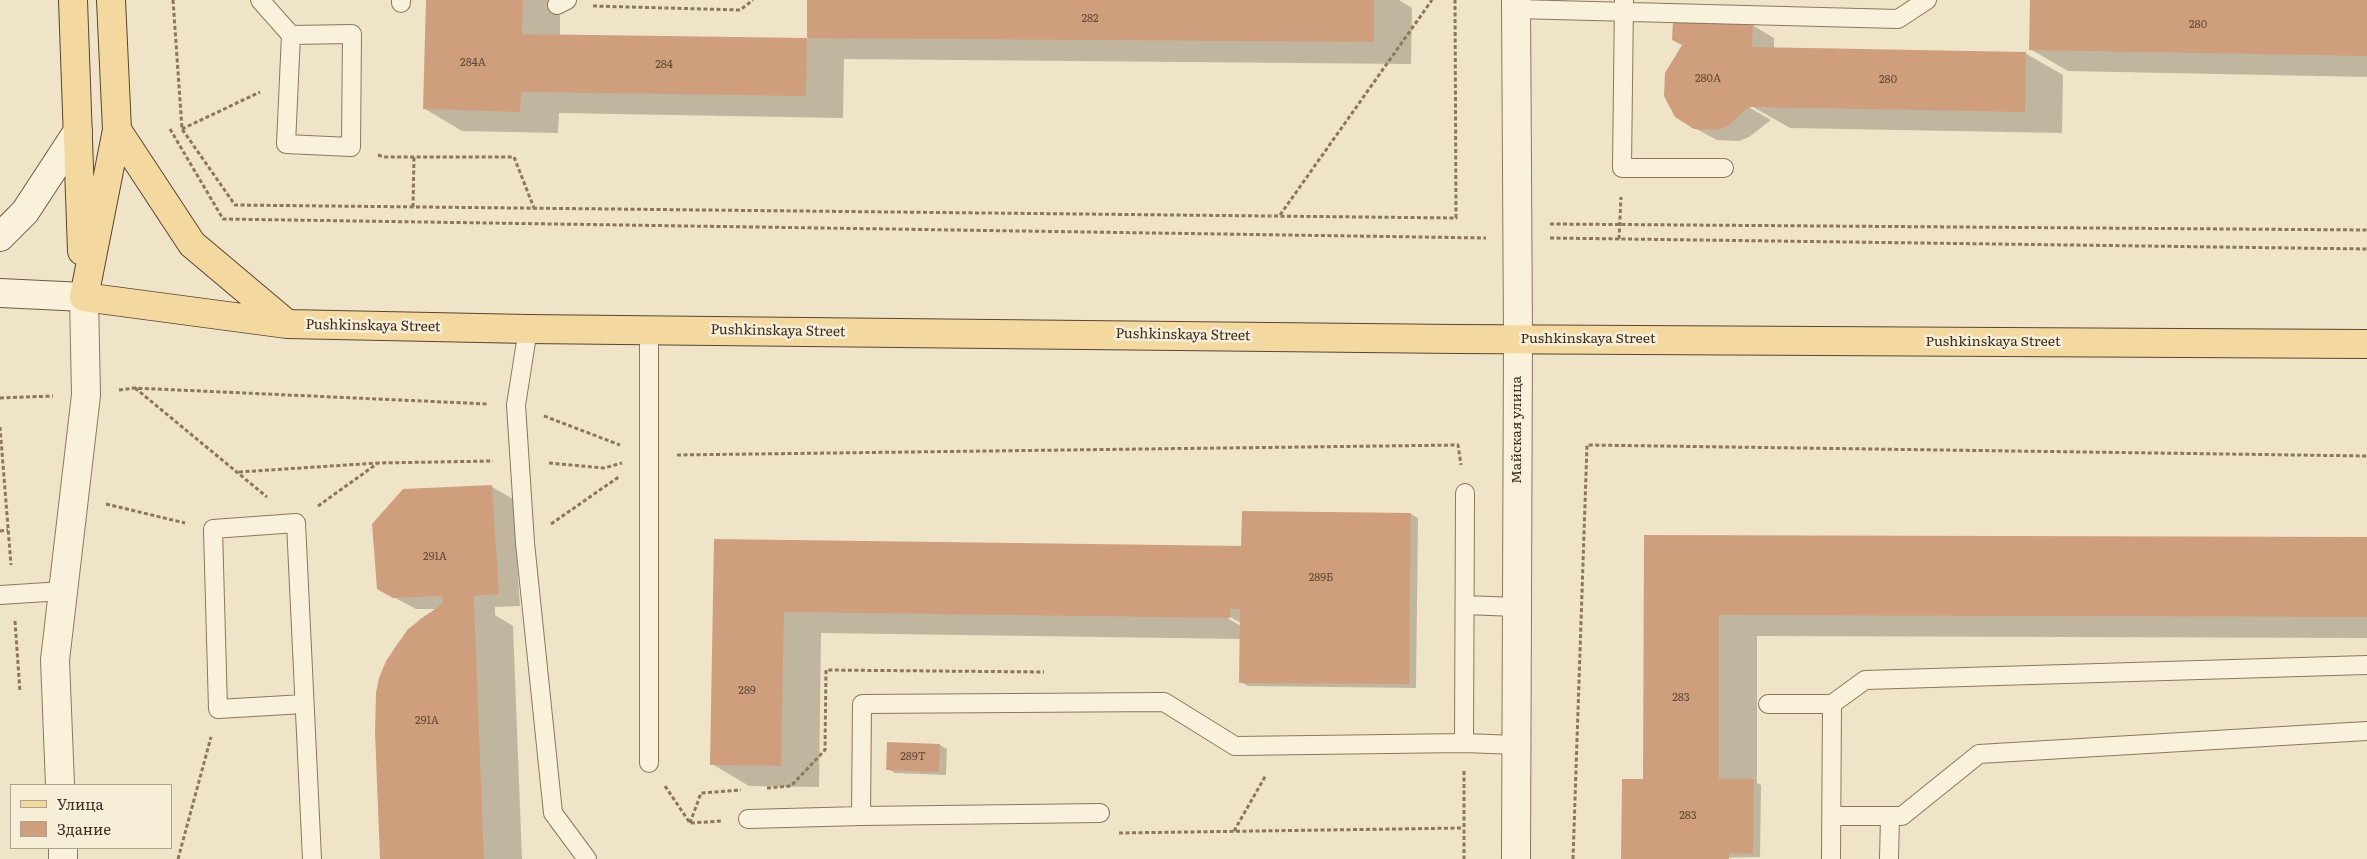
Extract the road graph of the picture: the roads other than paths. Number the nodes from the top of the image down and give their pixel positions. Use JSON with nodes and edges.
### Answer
{"nodes":[{"id":1,"x":73,"y":0,"type":"edge"},
{"id":2,"x":111,"y":0,"type":"edge"},
{"id":3,"x":260,"y":0,"type":"edge"},
{"id":4,"x":1927,"y":0,"type":"edge"},
{"id":5,"x":1516,"y":5,"type":"edge"},
{"id":6,"x":1624,"y":7,"type":"edge"},
{"id":7,"x":290,"y":35,"type":"junction"},
{"id":8,"x":116,"y":130,"type":"junction"},
{"id":9,"x":78,"y":131,"type":"junction"},
{"id":10,"x":1724,"y":168,"type":"dead end"},
{"id":11,"x":0,"y":237,"type":"edge"},
{"id":12,"x":0,"y":293,"type":"edge"},
{"id":13,"x":84,"y":298,"type":"junction"},
{"id":14,"x":287,"y":324,"type":"junction"},
{"id":15,"x":528,"y":329,"type":"junction"},
{"id":16,"x":649,"y":329,"type":"junction"},
{"id":17,"x":1518,"y":339,"type":"junction"},
{"id":18,"x":2367,"y":344,"type":"edge"},
{"id":19,"x":1465,"y":493,"type":"dead end"},
{"id":20,"x":63,"y":591,"type":"junction"},
{"id":21,"x":0,"y":595,"type":"edge"},
{"id":22,"x":1465,"y":605,"type":"junction"},
{"id":23,"x":1516,"y":607,"type":"junction"},
{"id":24,"x":2367,"y":665,"type":"edge"},
{"id":25,"x":304,"y":704,"type":"junction"},
{"id":26,"x":1768,"y":704,"type":"dead end"},
{"id":27,"x":1832,"y":704,"type":"junction"},
{"id":28,"x":2367,"y":731,"type":"edge"},
{"id":29,"x":1464,"y":743,"type":"junction"},
{"id":30,"x":1516,"y":745,"type":"junction"},
{"id":31,"x":649,"y":763,"type":"road end"},
{"id":32,"x":60,"y":784,"type":"edge"},
{"id":33,"x":1100,"y":813,"type":"road end"},
{"id":34,"x":861,"y":816,"type":"junction"},
{"id":35,"x":1832,"y":816,"type":"junction"},
{"id":36,"x":1890,"y":816,"type":"junction"},
{"id":37,"x":748,"y":819,"type":"road end"},
{"id":38,"x":312,"y":859,"type":"edge"},
{"id":39,"x":587,"y":859,"type":"edge"},
{"id":40,"x":1516,"y":859,"type":"edge"},
{"id":41,"x":1831,"y":859,"type":"edge"},
{"id":42,"x":1889,"y":859,"type":"edge"}],
"edges":[{"from":1,"to":9,"type":"main road"},
{"from":2,"to":8,"type":"main road"},
{"from":3,"to":7,"type":"lane"},
{"from":4,"to":6,"type":"lane"},
{"from":5,"to":6,"type":"lane"},
{"from":5,"to":17,"type":"street","name":"Майская улица"},
{"from":6,"to":10,"type":"lane"},
{"from":7,"to":7,"type":"lane"},
{"from":8,"to":13,"type":"main road"},
{"from":8,"to":14,"type":"main road"},
{"from":9,"to":11,"type":"street"},
{"from":9,"to":13,"type":"main road"},
{"from":12,"to":13,"type":"street","name":"Pushkinskaya Street"},
{"from":13,"to":14,"type":"main road","name":"Pushkinskaya Street"},
{"from":13,"to":20,"type":"street"},
{"from":14,"to":15,"type":"main road","name":"Pushkinskaya Street"},
{"from":15,"to":16,"type":"main road","name":"Pushkinskaya Street"},
{"from":15,"to":39,"type":"lane"},
{"from":16,"to":17,"type":"main road","name":"Pushkinskaya Street"},
{"from":16,"to":31,"type":"lane"},
{"from":17,"to":18,"type":"main road","name":"Pushkinskaya Street"},
{"from":17,"to":23,"type":"street","name":"Майская улица"},
{"from":19,"to":22,"type":"lane"},
{"from":20,"to":21,"type":"lane"},
{"from":20,"to":32,"type":"street"},
{"from":22,"to":23,"type":"lane"},
{"from":22,"to":29,"type":"lane"},
{"from":23,"to":30,"type":"street","name":"Майская улица"},
{"from":24,"to":27,"type":"lane"},
{"from":25,"to":25,"type":"lane"},
{"from":25,"to":38,"type":"lane"},
{"from":26,"to":27,"type":"lane"},
{"from":27,"to":35,"type":"lane"},
{"from":28,"to":36,"type":"lane"},
{"from":29,"to":30,"type":"lane"},
{"from":29,"to":34,"type":"lane"},
{"from":30,"to":40,"type":"street","name":"Майская улица"},
{"from":33,"to":34,"type":"lane"},
{"from":34,"to":37,"type":"lane"},
{"from":35,"to":36,"type":"lane"},
{"from":35,"to":41,"type":"lane"},
{"from":36,"to":42,"type":"lane"}]}
